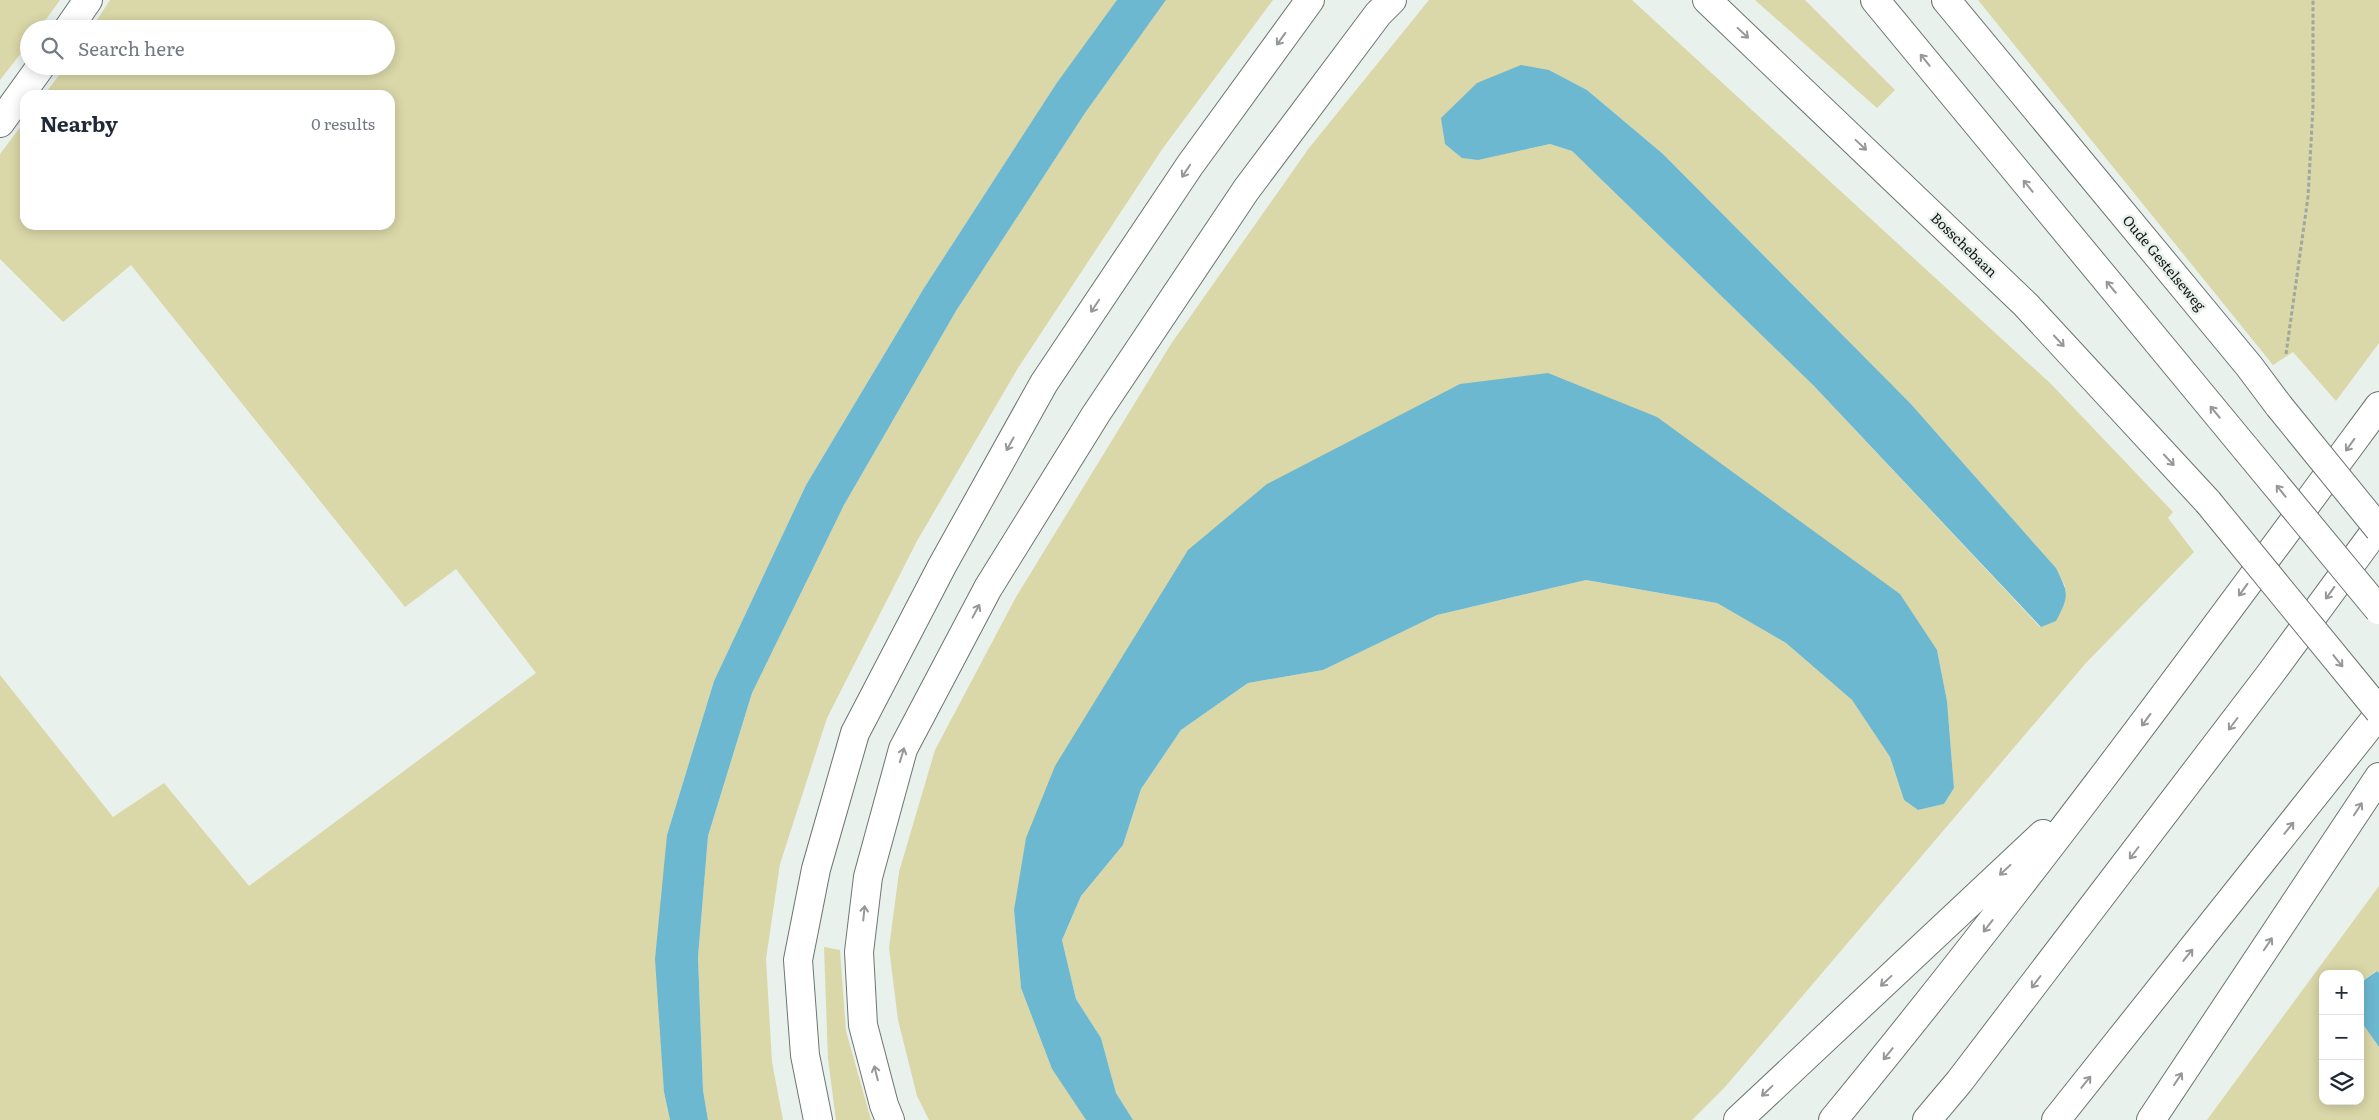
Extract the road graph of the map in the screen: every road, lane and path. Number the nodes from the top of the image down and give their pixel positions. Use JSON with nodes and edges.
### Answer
{"nodes":[{"id":1,"x":88,"y":0,"type":"edge"},
{"id":2,"x":1310,"y":0,"type":"edge"},
{"id":3,"x":1392,"y":0,"type":"edge"},
{"id":4,"x":1707,"y":0,"type":"edge"},
{"id":5,"x":1875,"y":0,"type":"edge"},
{"id":6,"x":1946,"y":0,"type":"edge"},
{"id":7,"x":2313,"y":0,"type":"edge"},
{"id":8,"x":74,"y":20,"type":"edge"},
{"id":9,"x":35,"y":75,"type":"edge"},
{"id":10,"x":24,"y":90,"type":"edge"},
{"id":11,"x":20,"y":95,"type":"edge"},
{"id":12,"x":0,"y":123,"type":"edge"},
{"id":13,"x":2279,"y":406,"type":"junction"},
{"id":14,"x":2379,"y":406,"type":"edge"},
{"id":15,"x":2379,"y":527,"type":"edge"},
{"id":16,"x":2379,"y":610,"type":"edge"},
{"id":17,"x":2379,"y":713,"type":"edge"},
{"id":18,"x":2104,"y":777,"type":"junction"},
{"id":19,"x":2379,"y":777,"type":"edge"},
{"id":20,"x":818,"y":1120,"type":"edge"},
{"id":21,"x":890,"y":1120,"type":"edge"},
{"id":22,"x":1738,"y":1120,"type":"edge"},
{"id":23,"x":1833,"y":1120,"type":"edge"},
{"id":24,"x":1927,"y":1120,"type":"edge"},
{"id":25,"x":2056,"y":1120,"type":"edge"},
{"id":26,"x":2151,"y":1120,"type":"edge"}],
"edges":[{"from":1,"to":8,"type":"main road"},
{"from":2,"to":20,"type":"main road","one_way":true},
{"from":21,"to":3,"type":"main road","one_way":true},
{"from":4,"to":17,"type":"main road","name":"Bosschebaan","one_way":true,"bridge":true},
{"from":16,"to":5,"type":"main road","one_way":true,"bridge":true},
{"from":6,"to":13,"type":"main road","name":"Oude Gestelseweg"},
{"from":7,"to":13,"type":"path"},
{"from":9,"to":10,"type":"main road"},
{"from":11,"to":12,"type":"main road"},
{"from":13,"to":15,"type":"main road","name":"Oude Gestelseweg","bridge":true},
{"from":14,"to":18,"type":"main road","one_way":true},
{"from":15,"to":24,"type":"main road","one_way":true},
{"from":25,"to":17,"type":"main road","one_way":true},
{"from":18,"to":22,"type":"main road","one_way":true},
{"from":18,"to":23,"type":"main road","one_way":true},
{"from":26,"to":19,"type":"main road","one_way":true}]}
